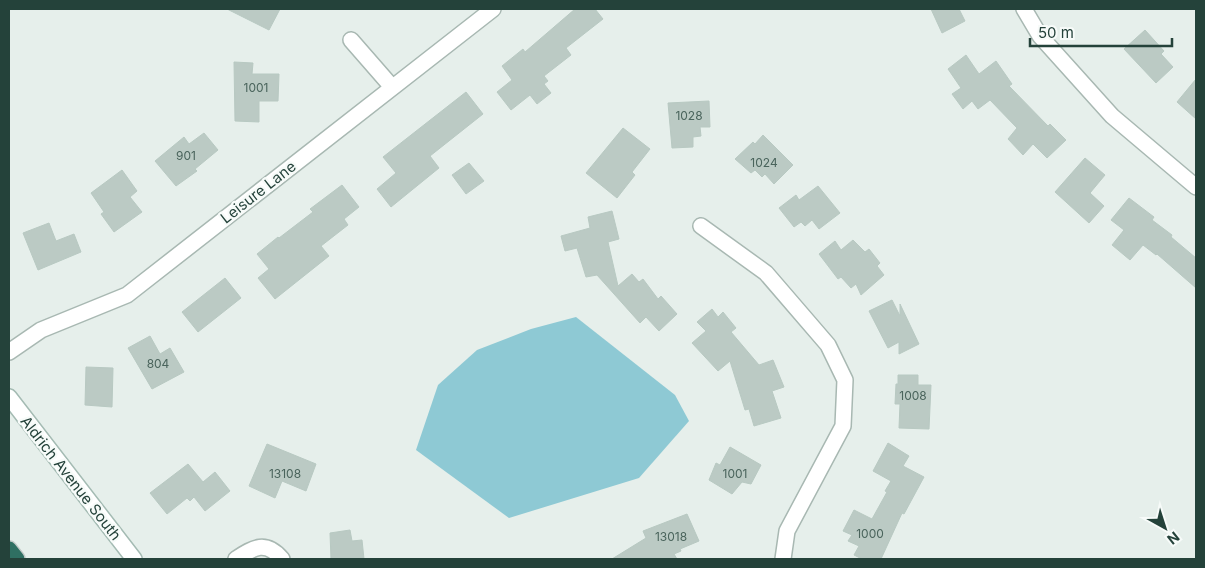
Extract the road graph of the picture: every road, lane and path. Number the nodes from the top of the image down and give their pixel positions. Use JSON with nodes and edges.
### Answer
{"nodes":[{"id":1,"x":493,"y":9,"type":"edge"},
{"id":2,"x":1024,"y":9,"type":"edge"},
{"id":3,"x":351,"y":40,"type":"dead end"},
{"id":4,"x":392,"y":87,"type":"junction"},
{"id":5,"x":1196,"y":187,"type":"edge"},
{"id":6,"x":701,"y":226,"type":"dead end"},
{"id":7,"x":9,"y":352,"type":"edge"},
{"id":8,"x":9,"y":397,"type":"edge"},
{"id":9,"x":9,"y":548,"type":"edge"},
{"id":10,"x":17,"y":559,"type":"edge"},
{"id":11,"x":134,"y":559,"type":"edge"},
{"id":12,"x":236,"y":559,"type":"edge"},
{"id":13,"x":282,"y":559,"type":"edge"},
{"id":14,"x":783,"y":559,"type":"edge"}],
"edges":[{"from":1,"to":4,"type":"street","name":"Leisure Lane"},
{"from":2,"to":5,"type":"street"},
{"from":3,"to":4,"type":"street"},
{"from":4,"to":7,"type":"street","name":"Leisure Lane"},
{"from":6,"to":14,"type":"street"},
{"from":8,"to":11,"type":"street","name":"Aldrich Avenue South"},
{"from":9,"to":10,"type":"highway"},
{"from":12,"to":13,"type":"street"}]}
